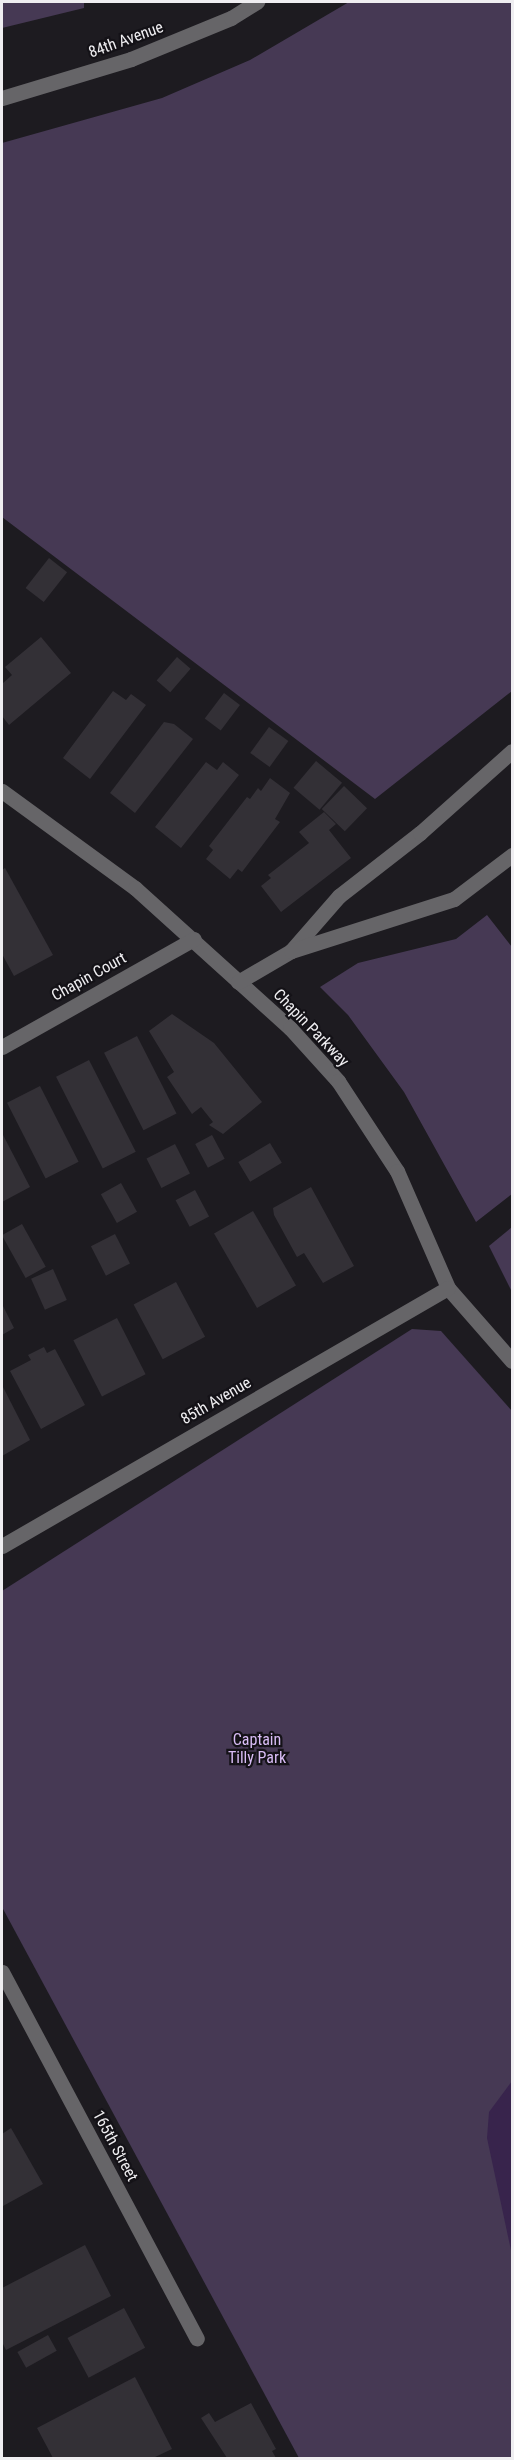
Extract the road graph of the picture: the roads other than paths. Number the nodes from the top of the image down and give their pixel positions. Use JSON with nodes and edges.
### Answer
{"nodes":[{"id":1,"x":257,"y":2,"type":"edge"},
{"id":2,"x":2,"y":98,"type":"edge"},
{"id":3,"x":513,"y":751,"type":"edge"},
{"id":4,"x":2,"y":791,"type":"edge"},
{"id":5,"x":513,"y":855,"type":"edge"},
{"id":6,"x":194,"y":939,"type":"junction"},
{"id":7,"x":291,"y":951,"type":"junction"},
{"id":8,"x":238,"y":982,"type":"junction"},
{"id":9,"x":2,"y":1047,"type":"edge"},
{"id":10,"x":448,"y":1288,"type":"junction"},
{"id":11,"x":513,"y":1361,"type":"edge"},
{"id":12,"x":2,"y":1546,"type":"edge"},
{"id":13,"x":2,"y":1972,"type":"edge"},
{"id":14,"x":197,"y":2338,"type":"dead end"}],
"edges":[{"from":1,"to":2,"type":"street","name":"84th Avenue"},
{"from":3,"to":7,"type":"street"},
{"from":4,"to":6,"type":"street","name":"Chapin Parkway"},
{"from":5,"to":7,"type":"street"},
{"from":6,"to":8,"type":"street","name":"Chapin Parkway"},
{"from":6,"to":9,"type":"street","name":"Chapin Court"},
{"from":7,"to":8,"type":"street"},
{"from":8,"to":10,"type":"street","name":"Chapin Parkway"},
{"from":10,"to":11,"type":"street","name":"Chapin Parkway"},
{"from":10,"to":12,"type":"street","name":"85th Avenue"},
{"from":13,"to":14,"type":"street","name":"165th Street"}]}
